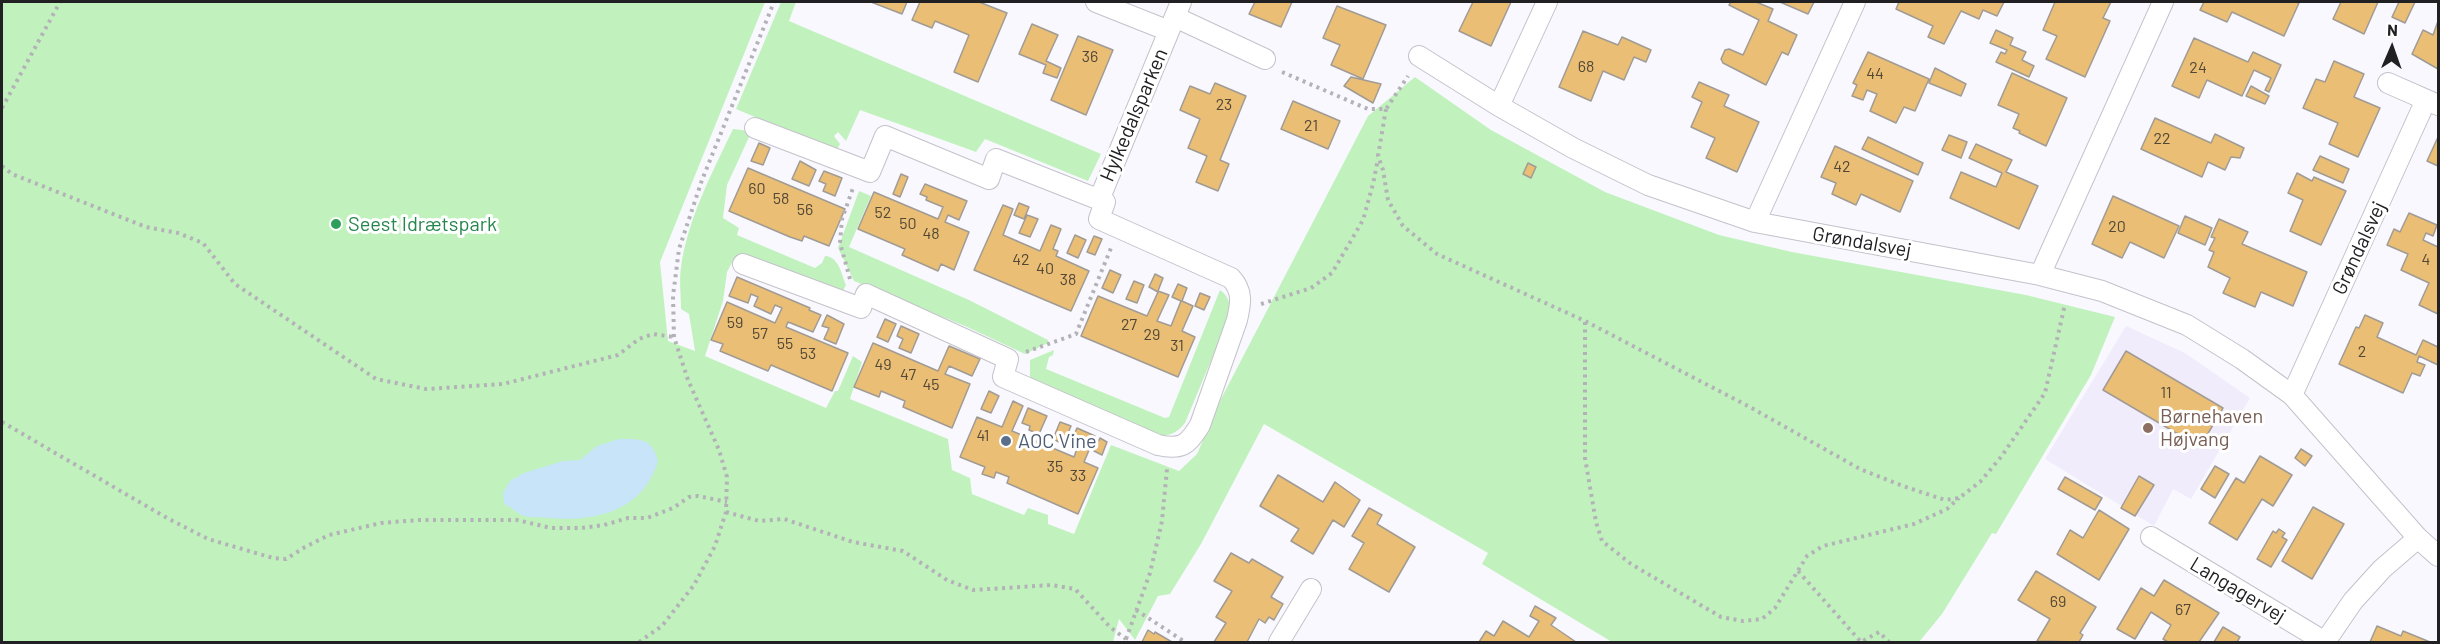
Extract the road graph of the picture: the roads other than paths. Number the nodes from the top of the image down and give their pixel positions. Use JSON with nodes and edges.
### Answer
{"nodes":[{"id":1,"x":1096,"y":2,"type":"edge"},
{"id":2,"x":1547,"y":2,"type":"edge"},
{"id":3,"x":1855,"y":2,"type":"edge"},
{"id":4,"x":2163,"y":2,"type":"edge"},
{"id":5,"x":1175,"y":16,"type":"edge"},
{"id":6,"x":1419,"y":56,"type":"road end"},
{"id":7,"x":1265,"y":59,"type":"road end"},
{"id":8,"x":2388,"y":83,"type":"dead end"},
{"id":9,"x":2432,"y":103,"type":"edge"},
{"id":10,"x":1499,"y":106,"type":"junction"},
{"id":11,"x":755,"y":128,"type":"dead end"},
{"id":12,"x":1099,"y":200,"type":"junction"},
{"id":13,"x":1755,"y":222,"type":"junction"},
{"id":14,"x":743,"y":264,"type":"dead end"},
{"id":15,"x":2040,"y":275,"type":"junction"},
{"id":16,"x":2292,"y":395,"type":"junction"},
{"id":17,"x":2151,"y":537,"type":"dead end"},
{"id":18,"x":2418,"y":538,"type":"junction"},
{"id":19,"x":2439,"y":556,"type":"edge"},
{"id":20,"x":1311,"y":589,"type":"dead end"},
{"id":21,"x":1279,"y":642,"type":"edge"},
{"id":22,"x":2325,"y":642,"type":"edge"}],
"edges":[{"from":1,"to":5,"type":"street","name":"Hylkedalsparken"},
{"from":2,"to":10,"type":"street"},
{"from":3,"to":13,"type":"street"},
{"from":4,"to":15,"type":"street"},
{"from":5,"to":7,"type":"street","name":"Hylkedalsparken"},
{"from":5,"to":12,"type":"street","name":"Hylkedalsparken"},
{"from":6,"to":10,"type":"street","name":"Grøndalsvej"},
{"from":8,"to":9,"type":"street","name":"Grøndalsvej"},
{"from":9,"to":16,"type":"street","name":"Grøndalsvej"},
{"from":10,"to":13,"type":"street","name":"Grøndalsvej"},
{"from":11,"to":12,"type":"street","name":"Hylkedalsparken"},
{"from":12,"to":14,"type":"street","name":"Hylkedalsparken"},
{"from":13,"to":15,"type":"street","name":"Grøndalsvej"},
{"from":15,"to":16,"type":"street","name":"Grøndalsvej"},
{"from":16,"to":18,"type":"street","name":"Grøndalsvej"},
{"from":17,"to":22,"type":"street","name":"Langagervej"},
{"from":18,"to":19,"type":"street","name":"Grøndalsvej"},
{"from":18,"to":22,"type":"street","name":"Langagervej"},
{"from":20,"to":21,"type":"street"}]}
